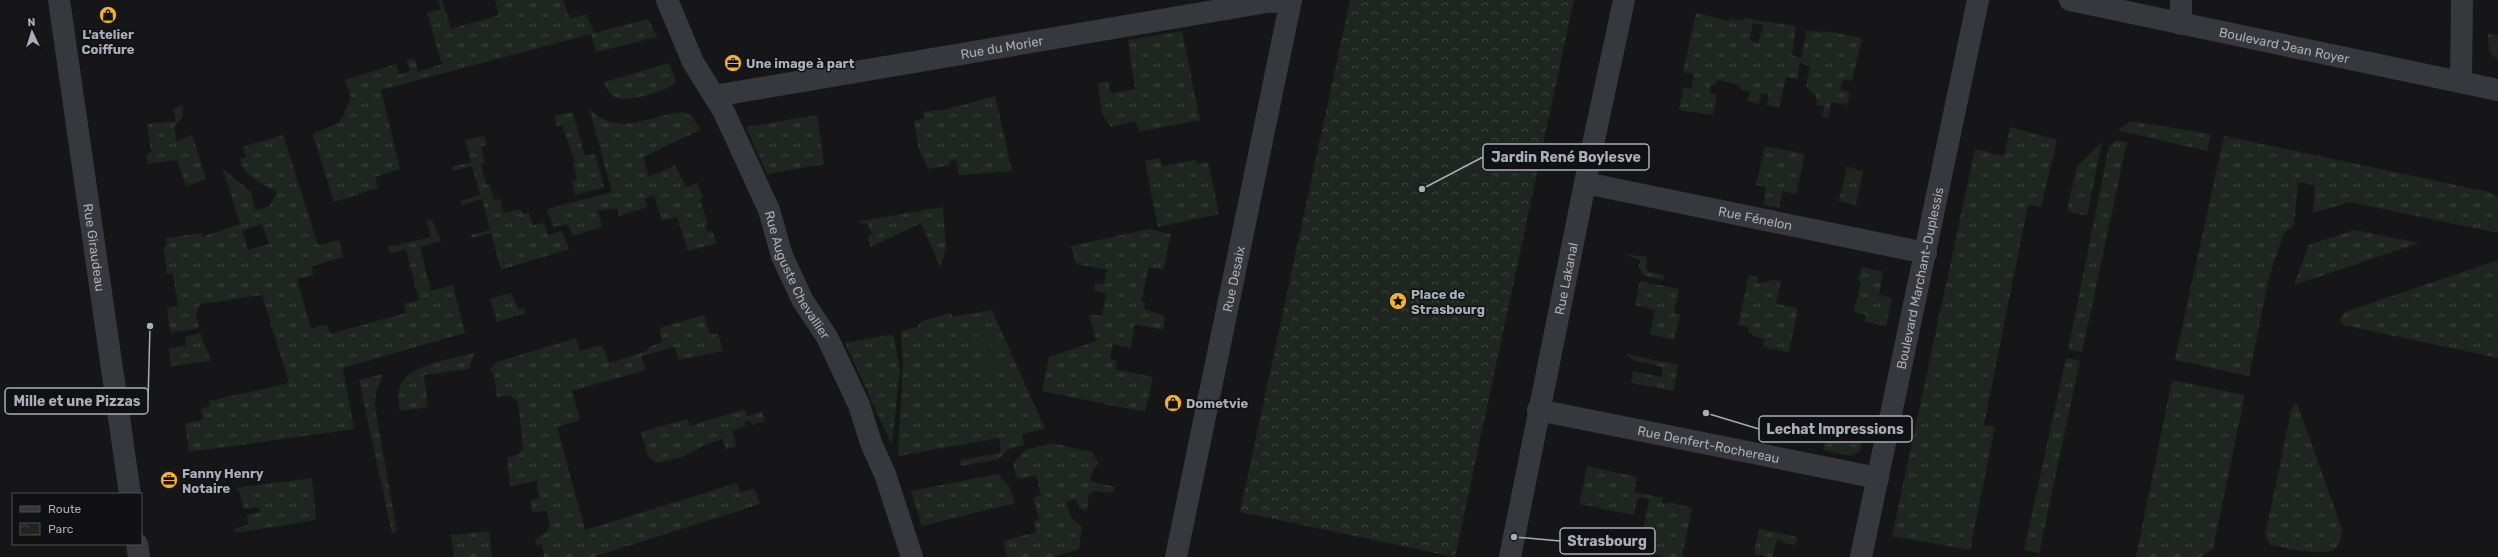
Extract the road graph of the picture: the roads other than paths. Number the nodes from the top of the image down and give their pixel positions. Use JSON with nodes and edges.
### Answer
{"nodes":[{"id":1,"x":59,"y":0,"type":"edge"},
{"id":2,"x":667,"y":0,"type":"edge"},
{"id":3,"x":1624,"y":0,"type":"edge"},
{"id":4,"x":1978,"y":0,"type":"edge"},
{"id":5,"x":2070,"y":0,"type":"edge"},
{"id":6,"x":2180,"y":0,"type":"edge"},
{"id":7,"x":2462,"y":0,"type":"edge"},
{"id":8,"x":1291,"y":1,"type":"edge"},
{"id":9,"x":2181,"y":24,"type":"junction"},
{"id":10,"x":2461,"y":82,"type":"junction"},
{"id":11,"x":2498,"y":90,"type":"edge"},
{"id":12,"x":714,"y":96,"type":"junction"},
{"id":13,"x":1585,"y":184,"type":"junction"},
{"id":14,"x":1926,"y":253,"type":"junction"},
{"id":15,"x":1538,"y":410,"type":"junction"},
{"id":16,"x":1878,"y":478,"type":"junction"},
{"id":17,"x":130,"y":493,"type":"edge"},
{"id":18,"x":138,"y":545,"type":"edge"},
{"id":19,"x":139,"y":557,"type":"edge"},
{"id":20,"x":912,"y":557,"type":"edge"},
{"id":21,"x":1176,"y":557,"type":"edge"},
{"id":22,"x":1510,"y":557,"type":"edge"},
{"id":23,"x":1861,"y":557,"type":"edge"}],
"edges":[{"from":1,"to":17,"type":"street","name":"Rue Giraudeau"},
{"from":2,"to":12,"type":"street","name":"Rue Auguste Chevallier"},
{"from":3,"to":13,"type":"street","name":"Rue Lakanal"},
{"from":4,"to":14,"type":"street","name":"Boulevard Marchant-Duplessis"},
{"from":5,"to":9,"type":"street","name":"Boulevard Jean Royer"},
{"from":6,"to":9,"type":"street"},
{"from":7,"to":10,"type":"street"},
{"from":8,"to":12,"type":"street","name":"Rue du Morier"},
{"from":8,"to":21,"type":"street","name":"Rue Desaix"},
{"from":9,"to":10,"type":"street","name":"Boulevard Jean Royer"},
{"from":10,"to":11,"type":"street","name":"Boulevard Jean Royer"},
{"from":12,"to":20,"type":"street","name":"Rue Auguste Chevallier"},
{"from":13,"to":14,"type":"street","name":"Rue Fénelon"},
{"from":13,"to":15,"type":"street","name":"Rue Lakanal"},
{"from":14,"to":16,"type":"street","name":"Boulevard Marchant-Duplessis"},
{"from":15,"to":16,"type":"street","name":"Rue Denfert-Rochereau"},
{"from":15,"to":22,"type":"street","name":"Rue Lakanal"},
{"from":16,"to":23,"type":"street","name":"Boulevard Marchant-Duplessis"},
{"from":18,"to":19,"type":"street"}]}
